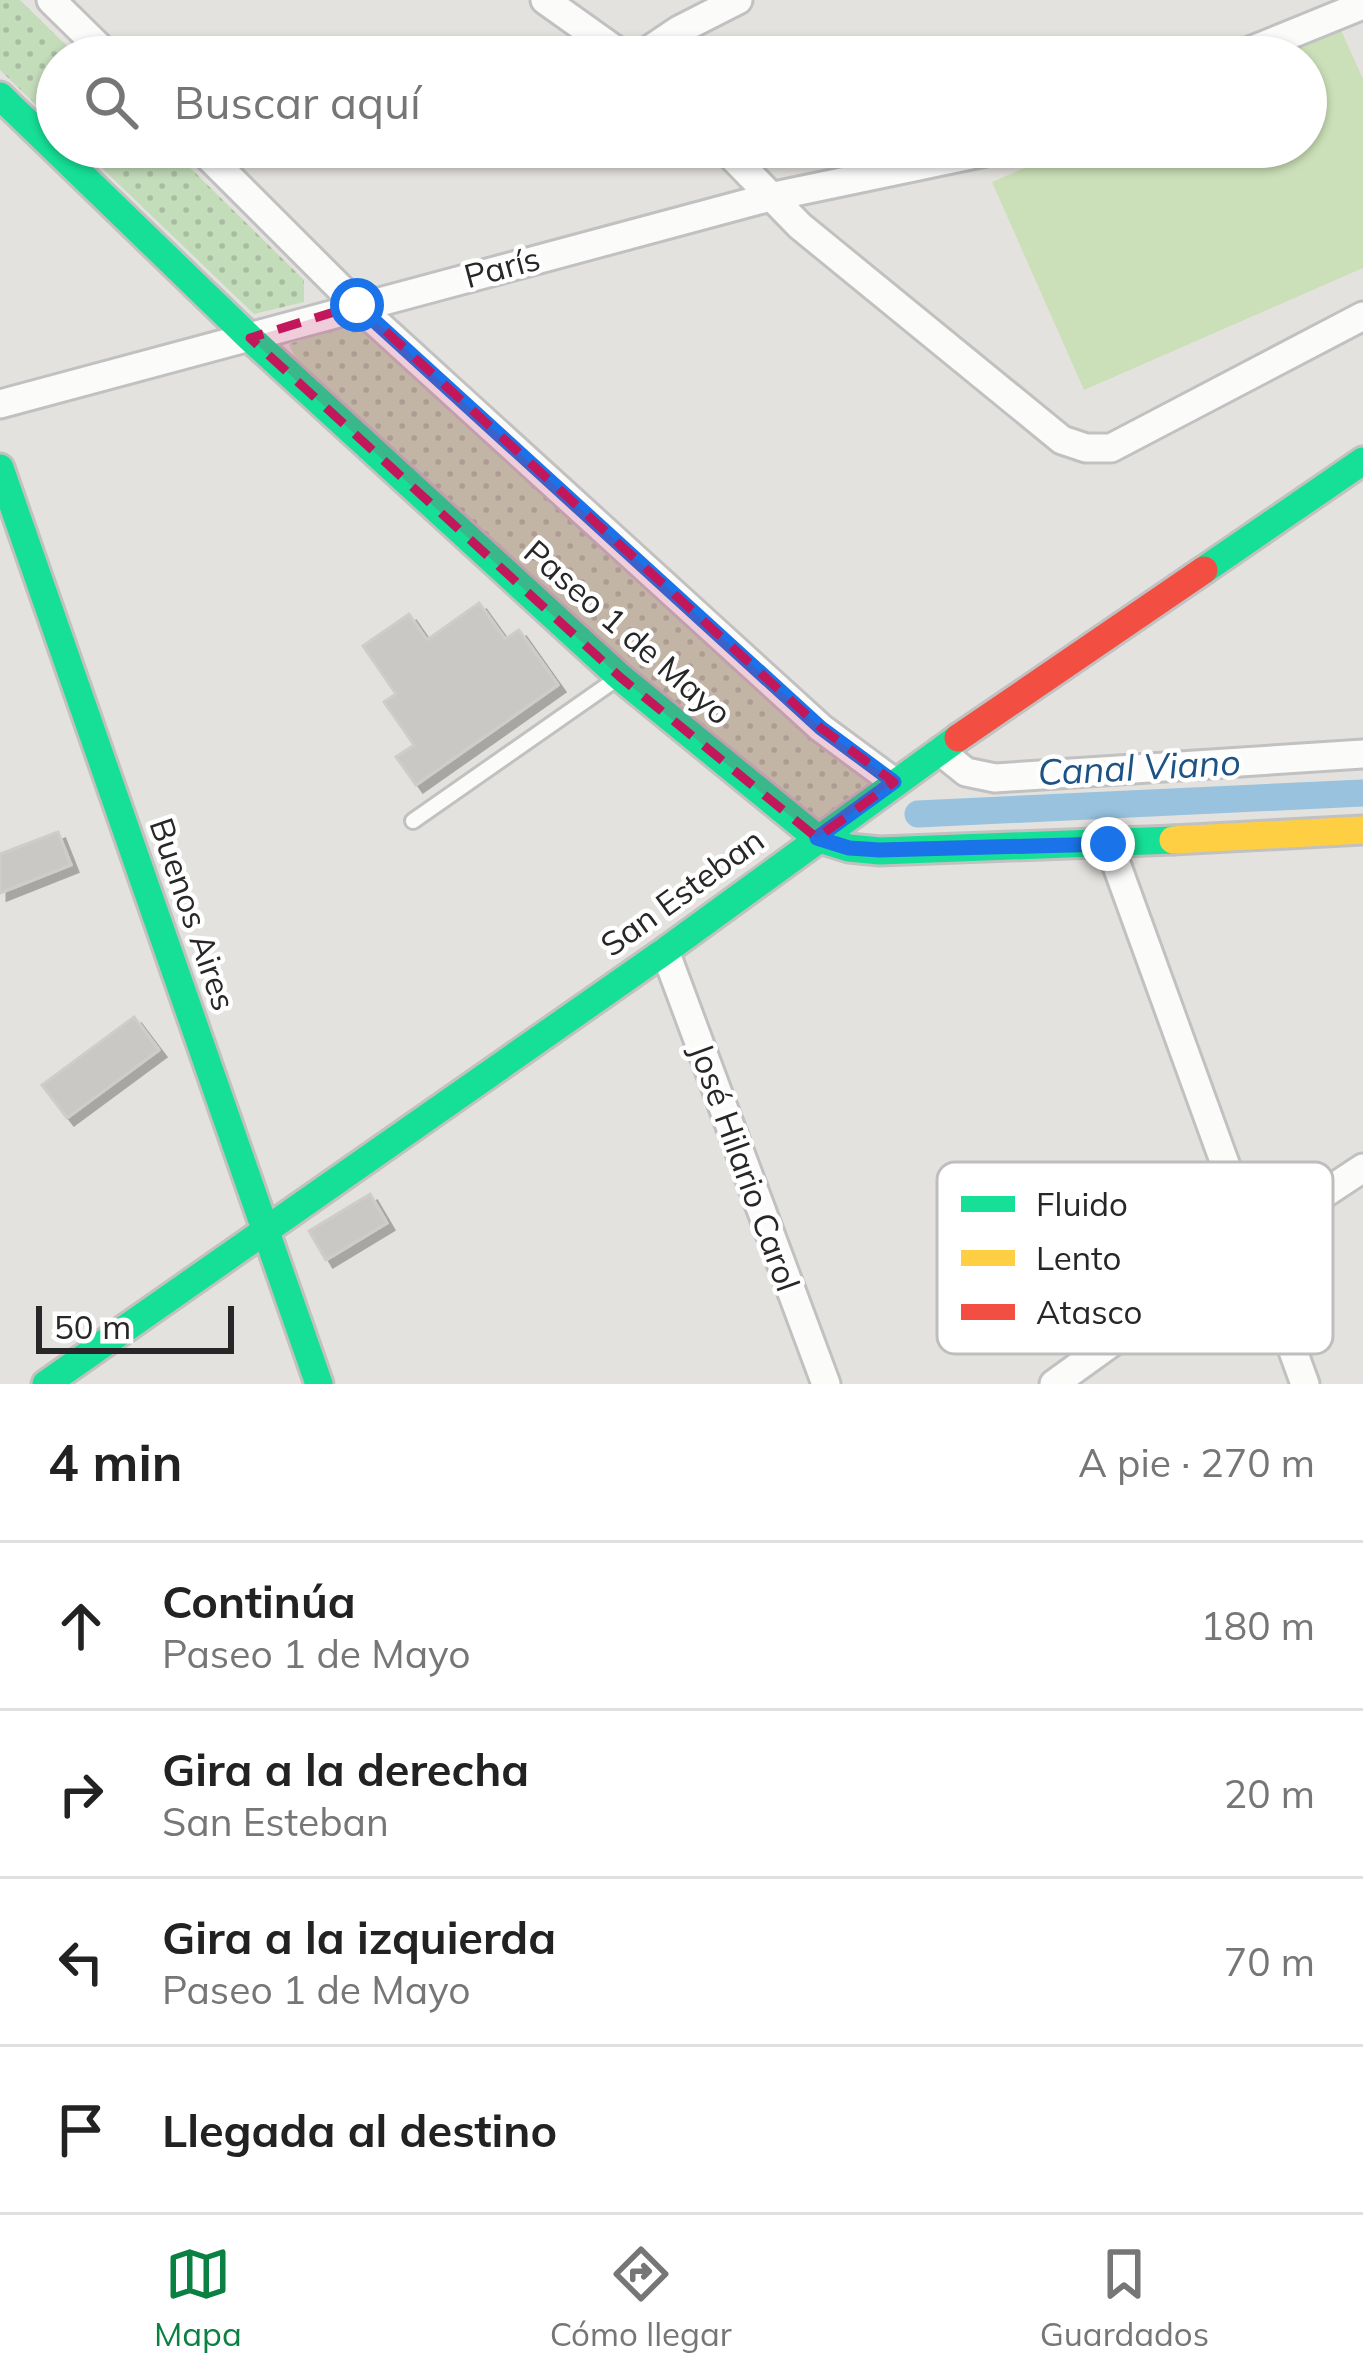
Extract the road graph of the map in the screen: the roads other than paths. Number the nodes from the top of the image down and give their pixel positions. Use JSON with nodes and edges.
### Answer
{"nodes":[{"id":1,"x":51,"y":0,"type":"edge"},
{"id":2,"x":545,"y":0,"type":"edge"},
{"id":3,"x":737,"y":0,"type":"edge"},
{"id":4,"x":1363,"y":5,"type":"edge"},
{"id":5,"x":88,"y":36,"type":"edge"},
{"id":6,"x":596,"y":36,"type":"edge"},
{"id":7,"x":670,"y":36,"type":"edge"},
{"id":8,"x":1287,"y":36,"type":"edge"},
{"id":9,"x":0,"y":96,"type":"edge"},
{"id":10,"x":36,"y":131,"type":"edge"},
{"id":11,"x":74,"y":168,"type":"edge"},
{"id":12,"x":220,"y":168,"type":"edge"},
{"id":13,"x":743,"y":168,"type":"edge"},
{"id":14,"x":909,"y":168,"type":"edge"},
{"id":15,"x":770,"y":197,"type":"junction"},
{"id":16,"x":357,"y":305,"type":"junction"},
{"id":17,"x":1363,"y":316,"type":"edge"},
{"id":18,"x":250,"y":338,"type":"junction"},
{"id":19,"x":0,"y":404,"type":"edge"},
{"id":20,"x":1363,"y":460,"type":"edge"},
{"id":21,"x":0,"y":468,"type":"edge"},
{"id":22,"x":620,"y":677,"type":"junction"},
{"id":23,"x":940,"y":751,"type":"junction"},
{"id":24,"x":1363,"y":754,"type":"edge"},
{"id":25,"x":894,"y":782,"type":"junction"},
{"id":26,"x":412,"y":820,"type":"dead end"},
{"id":27,"x":1363,"y":830,"type":"edge"},
{"id":28,"x":817,"y":838,"type":"junction"},
{"id":29,"x":1108,"y":844,"type":"junction"},
{"id":30,"x":665,"y":951,"type":"junction"},
{"id":31,"x":1222,"y":1162,"type":"edge"},
{"id":32,"x":1363,"y":1168,"type":"edge"},
{"id":33,"x":1333,"y":1188,"type":"edge"},
{"id":34,"x":266,"y":1231,"type":"junction"},
{"id":35,"x":1096,"y":1354,"type":"edge"},
{"id":36,"x":1294,"y":1354,"type":"edge"},
{"id":37,"x":46,"y":1384,"type":"edge"},
{"id":38,"x":319,"y":1384,"type":"edge"},
{"id":39,"x":826,"y":1384,"type":"edge"},
{"id":40,"x":1054,"y":1384,"type":"edge"},
{"id":41,"x":1305,"y":1384,"type":"edge"}],
"edges":[{"from":1,"to":5,"type":"street"},
{"from":2,"to":6,"type":"street"},
{"from":3,"to":7,"type":"street"},
{"from":4,"to":8,"type":"street"},
{"from":9,"to":10,"type":"street","name":"Paseo 1 de Mayo"},
{"from":11,"to":18,"type":"street","name":"Paseo 1 de Mayo"},
{"from":12,"to":16,"type":"street","name":"Paseo 1 de Mayo"},
{"from":13,"to":15,"type":"street"},
{"from":14,"to":15,"type":"street","name":"París"},
{"from":15,"to":16,"type":"street","name":"París"},
{"from":15,"to":17,"type":"street"},
{"from":16,"to":18,"type":"street","name":"París"},
{"from":16,"to":25,"type":"street","name":"Paseo 1 de Mayo"},
{"from":18,"to":19,"type":"street","name":"París"},
{"from":18,"to":22,"type":"street","name":"Paseo 1 de Mayo"},
{"from":20,"to":23,"type":"street","name":"San Esteban"},
{"from":21,"to":34,"type":"street","name":"Buenos Aires"},
{"from":22,"to":26,"type":"lane"},
{"from":22,"to":28,"type":"street","name":"Paseo 1 de Mayo"},
{"from":23,"to":24,"type":"street"},
{"from":23,"to":25,"type":"street","name":"San Esteban"},
{"from":25,"to":28,"type":"street","name":"San Esteban"},
{"from":27,"to":29,"type":"street","name":"Paseo 1 de Mayo"},
{"from":28,"to":29,"type":"street","name":"Paseo 1 de Mayo"},
{"from":28,"to":30,"type":"street","name":"San Esteban"},
{"from":29,"to":31,"type":"street"},
{"from":30,"to":34,"type":"street","name":"San Esteban"},
{"from":30,"to":39,"type":"street","name":"José Hilario Carol"},
{"from":32,"to":33,"type":"street"},
{"from":34,"to":37,"type":"street","name":"San Esteban"},
{"from":34,"to":38,"type":"street","name":"Buenos Aires"},
{"from":35,"to":40,"type":"street"},
{"from":36,"to":41,"type":"street"}]}
